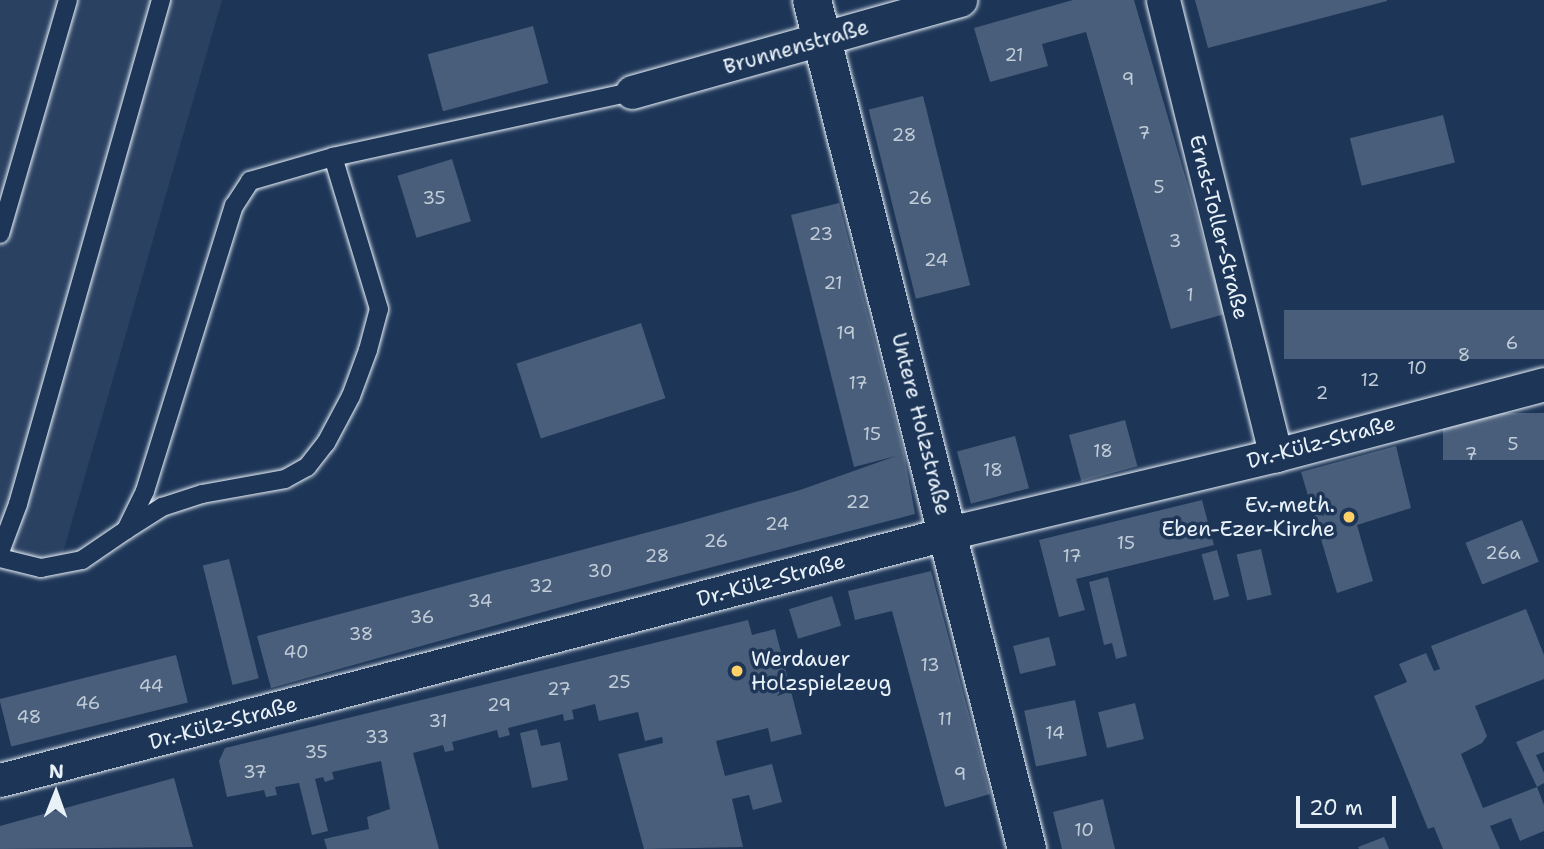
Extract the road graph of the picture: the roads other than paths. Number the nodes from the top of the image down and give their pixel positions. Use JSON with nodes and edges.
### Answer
{"nodes":[{"id":1,"x":68,"y":0,"type":"edge"},
{"id":2,"x":161,"y":0,"type":"edge"},
{"id":3,"x":812,"y":0,"type":"edge"},
{"id":4,"x":960,"y":0,"type":"edge"},
{"id":5,"x":1163,"y":0,"type":"edge"},
{"id":6,"x":822,"y":40,"type":"junction"},
{"id":7,"x":632,"y":92,"type":"joint"},
{"id":8,"x":333,"y":156,"type":"junction"},
{"id":9,"x":0,"y":234,"type":"edge"},
{"id":10,"x":1544,"y":384,"type":"edge"},
{"id":11,"x":1276,"y":454,"type":"junction"},
{"id":12,"x":126,"y":530,"type":"junction"},
{"id":13,"x":949,"y":533,"type":"junction"},
{"id":14,"x":0,"y":552,"type":"edge"},
{"id":15,"x":0,"y":558,"type":"edge"},
{"id":16,"x":0,"y":780,"type":"edge"},
{"id":17,"x":1027,"y":849,"type":"edge"}],
"edges":[{"from":1,"to":9,"type":"lane"},
{"from":2,"to":14,"type":"lane"},
{"from":3,"to":6,"type":"street","name":"Untere Holzstraße"},
{"from":4,"to":6,"type":"street","name":"Brunnenstraße"},
{"from":5,"to":11,"type":"street","name":"Ernst-Toller-Straße"},
{"from":6,"to":7,"type":"street","name":"Brunnenstraße"},
{"from":6,"to":13,"type":"street","name":"Untere Holzstraße"},
{"from":7,"to":8,"type":"lane"},
{"from":8,"to":12,"type":"lane"},
{"from":8,"to":12,"type":"lane"},
{"from":10,"to":11,"type":"street","name":"Dr.-Külz-Straße"},
{"from":11,"to":13,"type":"street","name":"Dr.-Külz-Straße"},
{"from":12,"to":15,"type":"lane"},
{"from":13,"to":16,"type":"street","name":"Dr.-Külz-Straße"},
{"from":13,"to":17,"type":"street","name":"Untere Holzstraße"}]}
